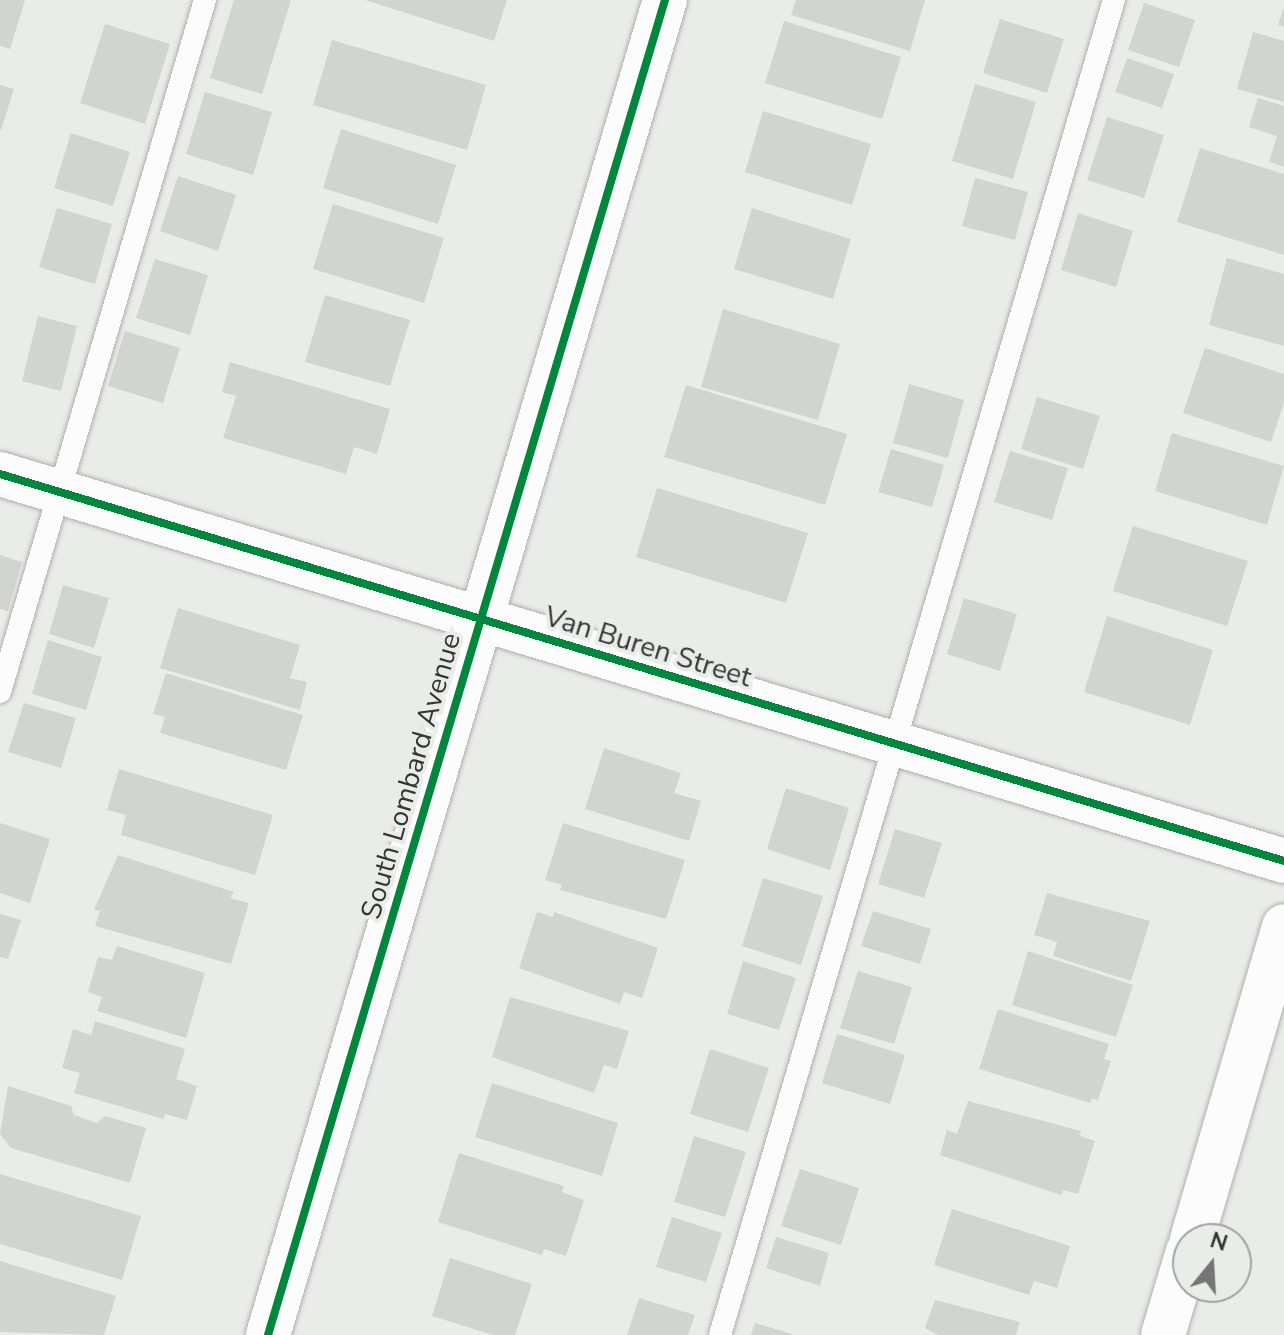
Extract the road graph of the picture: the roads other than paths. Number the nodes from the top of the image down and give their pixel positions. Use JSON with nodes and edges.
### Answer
{"nodes":[{"id":1,"x":205,"y":0,"type":"edge"},
{"id":2,"x":665,"y":0,"type":"edge"},
{"id":3,"x":1114,"y":0,"type":"edge"},
{"id":4,"x":0,"y":474,"type":"edge"},
{"id":5,"x":59,"y":492,"type":"junction"},
{"id":6,"x":480,"y":619,"type":"junction"},
{"id":7,"x":0,"y":692,"type":"edge"},
{"id":8,"x":894,"y":744,"type":"junction"},
{"id":9,"x":1284,"y":861,"type":"edge"},
{"id":10,"x":1284,"y":926,"type":"edge"},
{"id":11,"x":1197,"y":1223,"type":"edge"},
{"id":12,"x":1173,"y":1303,"type":"edge"},
{"id":13,"x":268,"y":1335,"type":"edge"},
{"id":14,"x":720,"y":1335,"type":"edge"},
{"id":15,"x":1163,"y":1335,"type":"edge"}],
"edges":[{"from":1,"to":5,"type":"lane"},
{"from":2,"to":6,"type":"street","name":"South Lombard Avenue"},
{"from":3,"to":8,"type":"lane"},
{"from":4,"to":5,"type":"street","name":"Van Buren Street"},
{"from":5,"to":6,"type":"street","name":"Van Buren Street"},
{"from":5,"to":7,"type":"lane"},
{"from":6,"to":8,"type":"street","name":"Van Buren Street"},
{"from":6,"to":13,"type":"street","name":"South Lombard Avenue"},
{"from":8,"to":9,"type":"street","name":"Van Buren Street"},
{"from":8,"to":14,"type":"lane"},
{"from":10,"to":11,"type":"street"},
{"from":12,"to":15,"type":"street"}]}
